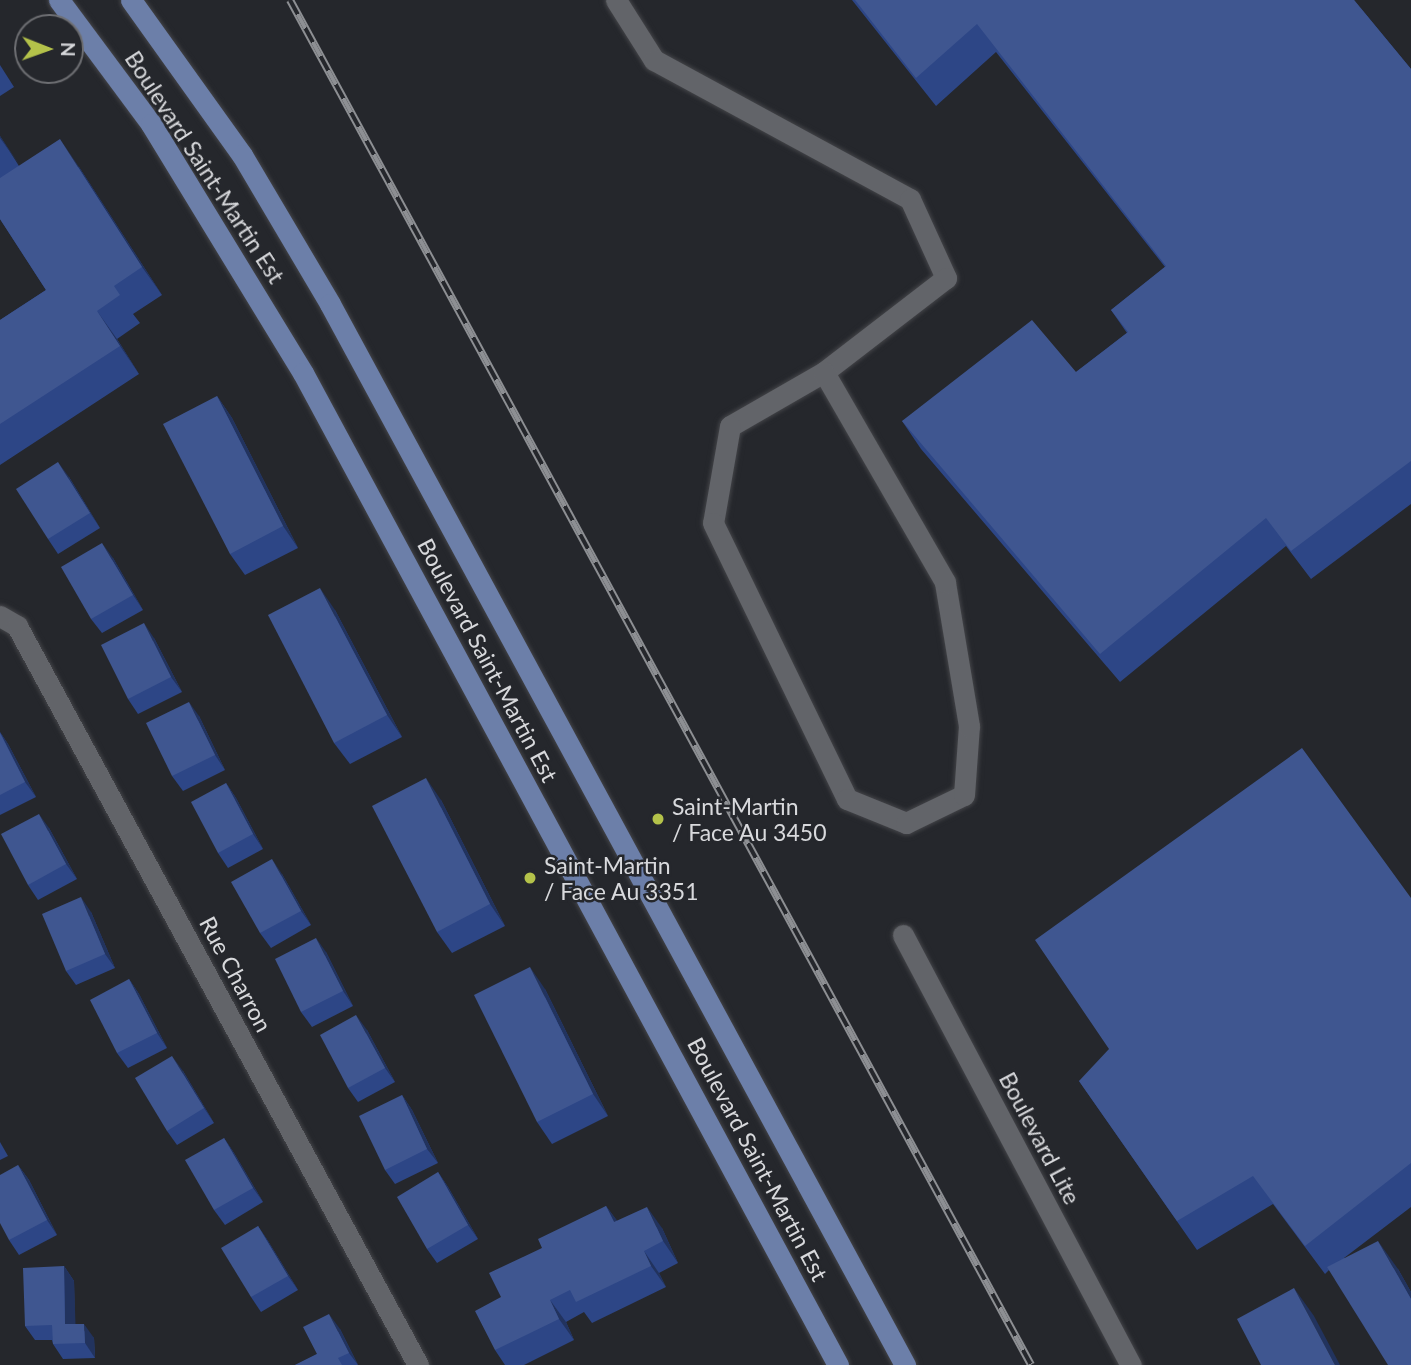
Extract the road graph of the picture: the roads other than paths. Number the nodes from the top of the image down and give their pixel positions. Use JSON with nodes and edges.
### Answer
{"nodes":[{"id":1,"x":59,"y":0,"type":"edge"},
{"id":2,"x":131,"y":0,"type":"edge"},
{"id":3,"x":616,"y":0,"type":"edge"},
{"id":4,"x":824,"y":372,"type":"junction"},
{"id":5,"x":0,"y":616,"type":"edge"},
{"id":6,"x":903,"y":935,"type":"dead end"},
{"id":7,"x":418,"y":1365,"type":"edge"},
{"id":8,"x":838,"y":1365,"type":"edge"},
{"id":9,"x":905,"y":1365,"type":"edge"},
{"id":10,"x":1131,"y":1365,"type":"edge"}],
"edges":[{"from":1,"to":8,"type":"main road","name":"Boulevard Saint-Martin Est"},
{"from":2,"to":9,"type":"main road","name":"Boulevard Saint-Martin Est"},
{"from":3,"to":4,"type":"street"},
{"from":4,"to":4,"type":"street"},
{"from":5,"to":7,"type":"street","name":"Rue Charron"},
{"from":6,"to":10,"type":"street","name":"Boulevard Lite"}]}
